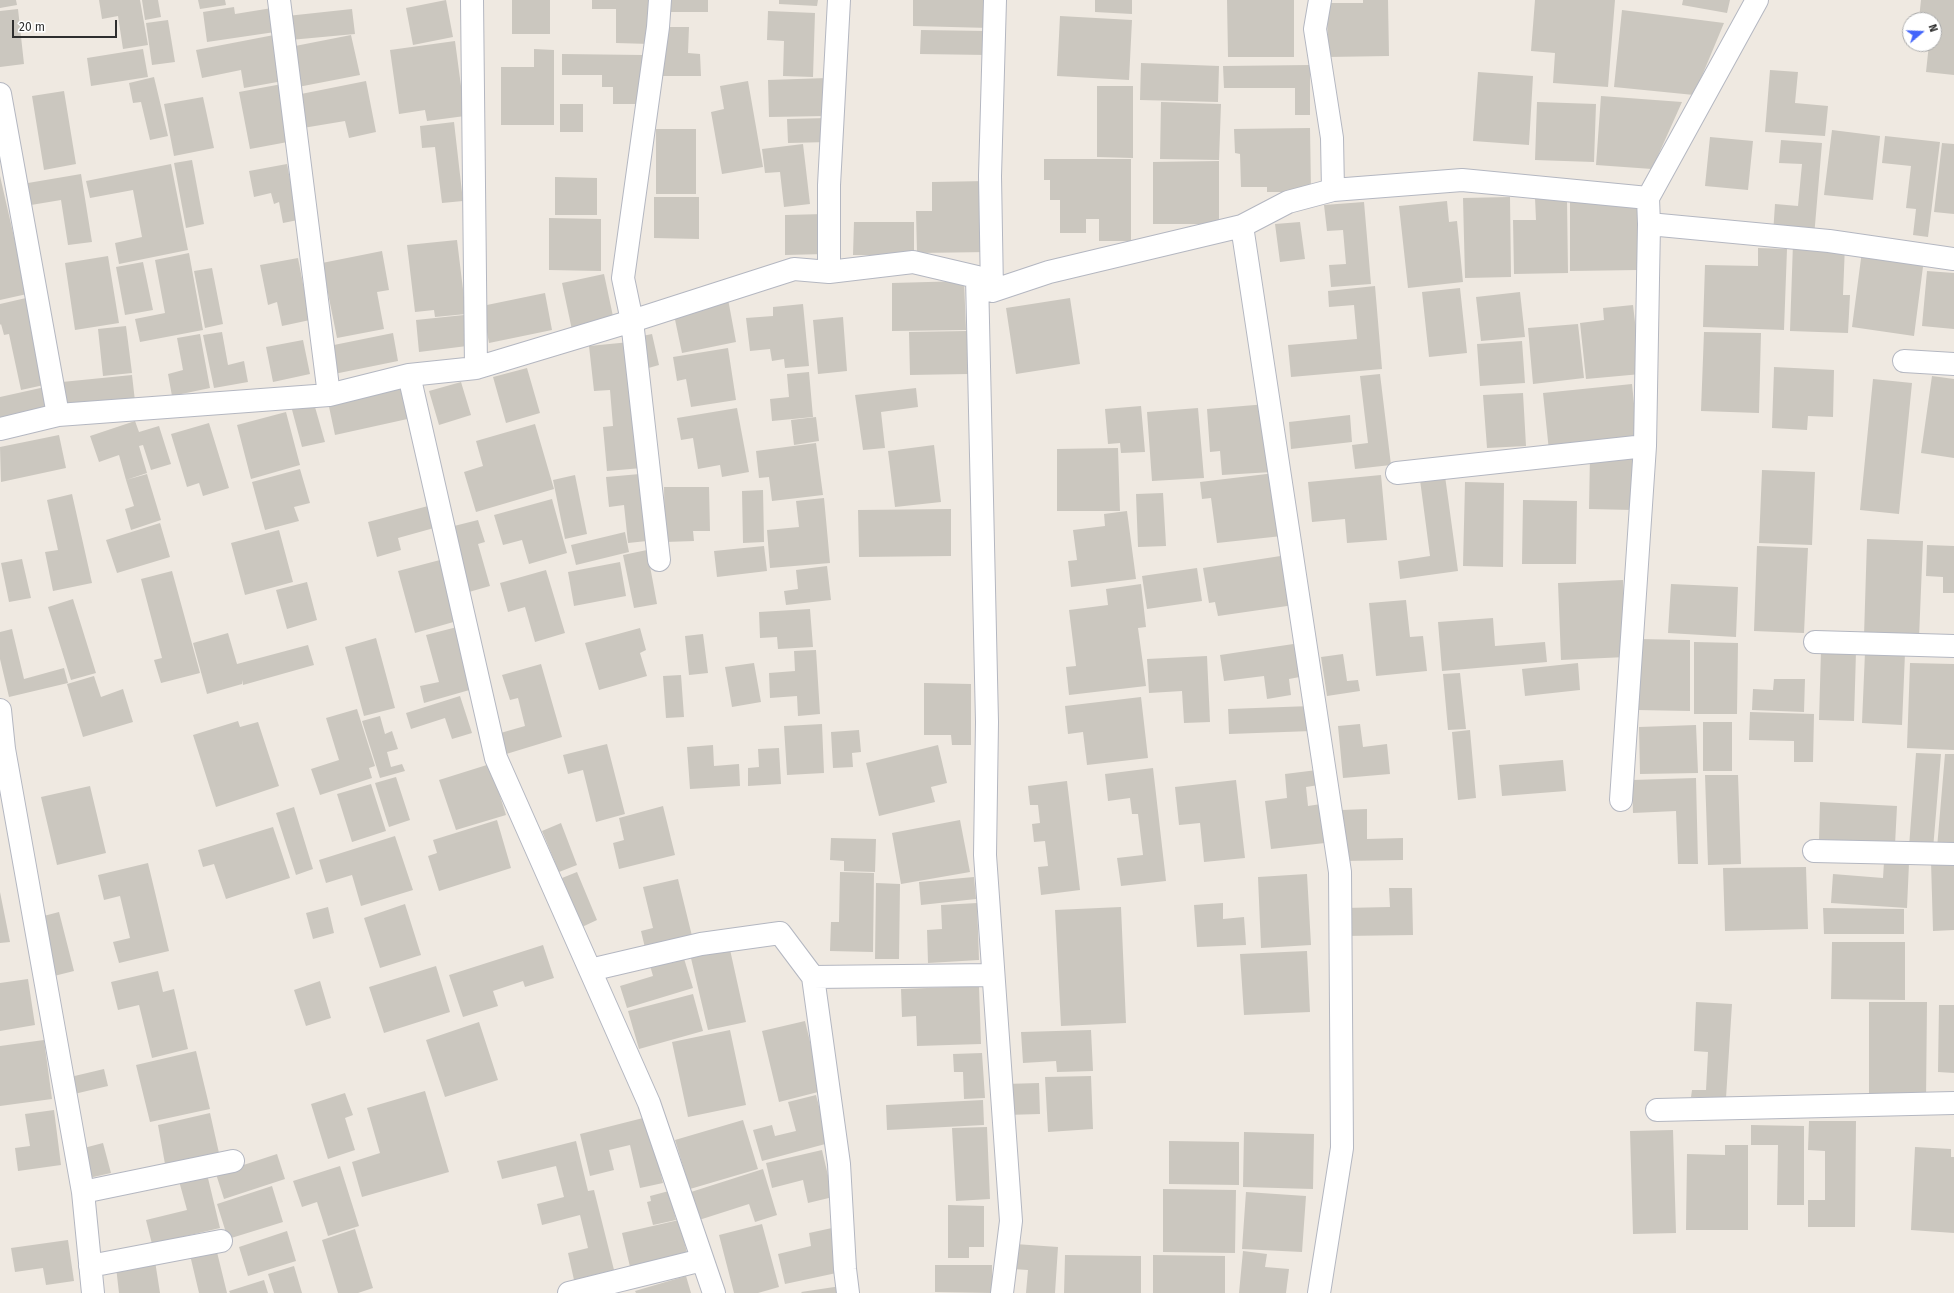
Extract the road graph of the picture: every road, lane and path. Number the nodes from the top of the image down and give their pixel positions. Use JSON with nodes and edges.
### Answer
{"nodes":[{"id":1,"x":279,"y":0,"type":"edge"},
{"id":2,"x":472,"y":0,"type":"edge"},
{"id":3,"x":660,"y":0,"type":"edge"},
{"id":4,"x":839,"y":0,"type":"edge"},
{"id":5,"x":995,"y":0,"type":"edge"},
{"id":6,"x":1320,"y":0,"type":"edge"},
{"id":7,"x":1757,"y":0,"type":"edge"},
{"id":8,"x":0,"y":94,"type":"edge"},
{"id":9,"x":1333,"y":190,"type":"junction"},
{"id":10,"x":1648,"y":198,"type":"junction"},
{"id":11,"x":1650,"y":224,"type":"junction"},
{"id":12,"x":1242,"y":226,"type":"junction"},
{"id":13,"x":1954,"y":259,"type":"edge"},
{"id":14,"x":829,"y":272,"type":"junction"},
{"id":15,"x":984,"y":284,"type":"junction"},
{"id":16,"x":632,"y":321,"type":"junction"},
{"id":17,"x":1904,"y":361,"type":"dead end"},
{"id":18,"x":1954,"y":364,"type":"edge"},
{"id":19,"x":476,"y":368,"type":"junction"},
{"id":20,"x":409,"y":375,"type":"junction"},
{"id":21,"x":330,"y":395,"type":"junction"},
{"id":22,"x":58,"y":415,"type":"junction"},
{"id":23,"x":0,"y":428,"type":"edge"},
{"id":24,"x":1645,"y":446,"type":"junction"},
{"id":25,"x":1397,"y":473,"type":"dead end"},
{"id":26,"x":659,"y":560,"type":"dead end"},
{"id":27,"x":1815,"y":642,"type":"dead end"},
{"id":28,"x":1954,"y":646,"type":"edge"},
{"id":29,"x":0,"y":710,"type":"edge"},
{"id":30,"x":1622,"y":800,"type":"dead end"},
{"id":31,"x":1814,"y":851,"type":"dead end"},
{"id":32,"x":1954,"y":854,"type":"edge"},
{"id":33,"x":590,"y":970,"type":"junction"},
{"id":34,"x":993,"y":975,"type":"junction"},
{"id":35,"x":813,"y":977,"type":"junction"},
{"id":36,"x":1954,"y":1103,"type":"edge"},
{"id":37,"x":1657,"y":1110,"type":"dead end"},
{"id":38,"x":233,"y":1161,"type":"dead end"},
{"id":39,"x":83,"y":1192,"type":"junction"},
{"id":40,"x":221,"y":1241,"type":"dead end"},
{"id":41,"x":702,"y":1260,"type":"junction"},
{"id":42,"x":90,"y":1266,"type":"junction"},
{"id":43,"x":93,"y":1293,"type":"edge"},
{"id":44,"x":569,"y":1293,"type":"edge"},
{"id":45,"x":714,"y":1293,"type":"edge"},
{"id":46,"x":848,"y":1293,"type":"edge"},
{"id":47,"x":1002,"y":1293,"type":"edge"},
{"id":48,"x":1319,"y":1293,"type":"edge"}],
"edges":[{"from":1,"to":21,"type":"street"},
{"from":2,"to":19,"type":"street"},
{"from":3,"to":16,"type":"street"},
{"from":4,"to":14,"type":"street"},
{"from":5,"to":15,"type":"street"},
{"from":6,"to":9,"type":"street"},
{"from":7,"to":10,"type":"street"},
{"from":8,"to":22,"type":"street"},
{"from":9,"to":10,"type":"street"},
{"from":9,"to":12,"type":"street"},
{"from":10,"to":11,"type":"street"},
{"from":11,"to":13,"type":"street"},
{"from":11,"to":24,"type":"street"},
{"from":12,"to":15,"type":"street"},
{"from":12,"to":48,"type":"street"},
{"from":14,"to":15,"type":"street"},
{"from":14,"to":16,"type":"street"},
{"from":15,"to":34,"type":"street"},
{"from":16,"to":19,"type":"street"},
{"from":16,"to":26,"type":"street"},
{"from":17,"to":18,"type":"street"},
{"from":19,"to":20,"type":"street"},
{"from":20,"to":21,"type":"street"},
{"from":20,"to":33,"type":"street"},
{"from":21,"to":22,"type":"street"},
{"from":22,"to":23,"type":"street"},
{"from":24,"to":25,"type":"street"},
{"from":24,"to":30,"type":"street"},
{"from":27,"to":28,"type":"street"},
{"from":29,"to":39,"type":"street"},
{"from":31,"to":32,"type":"street"},
{"from":33,"to":35,"type":"street"},
{"from":33,"to":41,"type":"street"},
{"from":34,"to":35,"type":"street"},
{"from":34,"to":47,"type":"street"},
{"from":35,"to":46,"type":"street"},
{"from":36,"to":37,"type":"street"},
{"from":38,"to":39,"type":"street"},
{"from":39,"to":42,"type":"street"},
{"from":40,"to":42,"type":"street"},
{"from":41,"to":44,"type":"street"},
{"from":41,"to":45,"type":"street"},
{"from":42,"to":43,"type":"street"}]}
